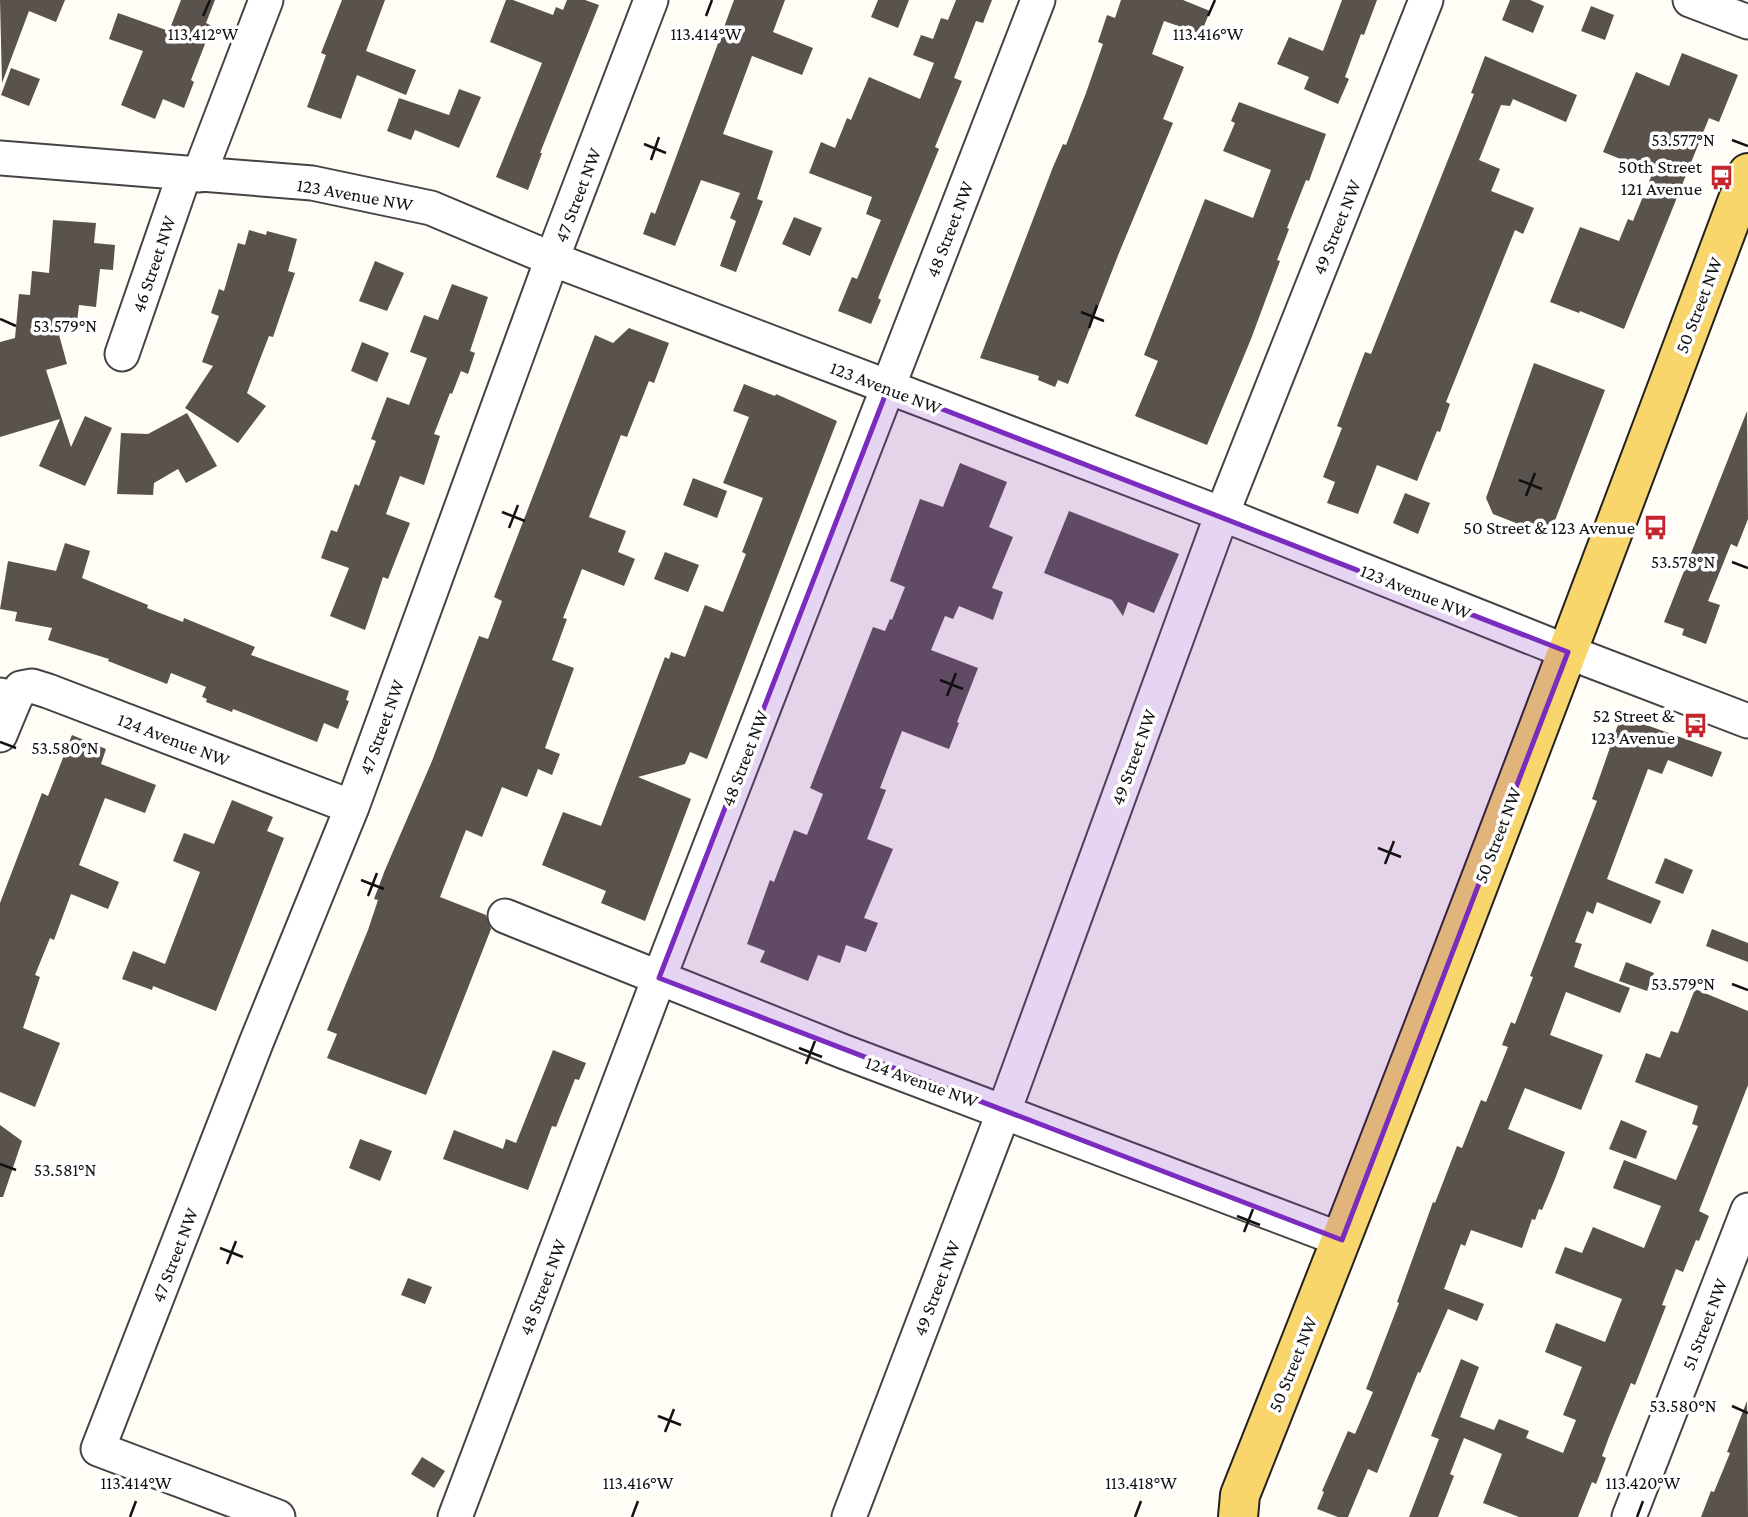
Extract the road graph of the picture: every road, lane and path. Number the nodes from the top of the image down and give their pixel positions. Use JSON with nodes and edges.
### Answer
{"nodes":[{"id":1,"x":266,"y":0,"type":"edge"},
{"id":2,"x":651,"y":0,"type":"edge"},
{"id":3,"x":1038,"y":0,"type":"edge"},
{"id":4,"x":1426,"y":0,"type":"edge"},
{"id":5,"x":1690,"y":0,"type":"edge"},
{"id":6,"x":1748,"y":22,"type":"edge"},
{"id":7,"x":0,"y":158,"type":"edge"},
{"id":8,"x":1748,"y":173,"type":"edge"},
{"id":9,"x":191,"y":175,"type":"junction"},
{"id":10,"x":552,"y":260,"type":"junction"},
{"id":11,"x":122,"y":354,"type":"dead end"},
{"id":12,"x":888,"y":388,"type":"junction"},
{"id":13,"x":1222,"y":514,"type":"junction"},
{"id":14,"x":1568,"y":652,"type":"junction"},
{"id":15,"x":8,"y":697,"type":"edge"},
{"id":16,"x":1748,"y":721,"type":"edge"},
{"id":17,"x":0,"y":735,"type":"edge"},
{"id":18,"x":352,"y":807,"type":"junction"},
{"id":19,"x":505,"y":916,"type":"dead end"},
{"id":20,"x":659,"y":978,"type":"junction"},
{"id":21,"x":1004,"y":1111,"type":"junction"},
{"id":22,"x":1748,"y":1210,"type":"edge"},
{"id":23,"x":1342,"y":1240,"type":"junction"},
{"id":24,"x":1233,"y":1510,"type":"edge"},
{"id":25,"x":278,"y":1517,"type":"edge"},
{"id":26,"x":455,"y":1517,"type":"edge"},
{"id":27,"x":849,"y":1517,"type":"edge"},
{"id":28,"x":1629,"y":1517,"type":"edge"}],
"edges":[{"from":1,"to":9,"type":"street","name":"46 Street NW"},
{"from":2,"to":10,"type":"street","name":"47 Street NW"},
{"from":3,"to":12,"type":"street","name":"48 Street NW"},
{"from":4,"to":13,"type":"street","name":"49 Street NW"},
{"from":5,"to":6,"type":"street"},
{"from":7,"to":9,"type":"street","name":"123 Avenue NW"},
{"from":8,"to":14,"type":"main road","name":"50 Street NW"},
{"from":9,"to":10,"type":"street","name":"123 Avenue NW"},
{"from":9,"to":11,"type":"street","name":"46 Street NW"},
{"from":10,"to":12,"type":"street","name":"123 Avenue NW"},
{"from":10,"to":18,"type":"street","name":"47 Street NW"},
{"from":12,"to":13,"type":"street","name":"123 Avenue NW"},
{"from":12,"to":20,"type":"street","name":"48 Street NW"},
{"from":13,"to":14,"type":"street","name":"123 Avenue NW"},
{"from":13,"to":21,"type":"street","name":"49 Street NW"},
{"from":14,"to":16,"type":"street","name":"123 Avenue NW"},
{"from":14,"to":23,"type":"main road","name":"50 Street NW"},
{"from":15,"to":17,"type":"street"},
{"from":15,"to":18,"type":"street","name":"124 Avenue NW"},
{"from":18,"to":25,"type":"street","name":"47 Street NW"},
{"from":19,"to":20,"type":"street","name":"124 Avenue NW"},
{"from":20,"to":21,"type":"street","name":"124 Avenue NW"},
{"from":20,"to":26,"type":"street","name":"48 Street NW"},
{"from":21,"to":23,"type":"street","name":"124 Avenue NW"},
{"from":21,"to":27,"type":"street","name":"49 Street NW"},
{"from":22,"to":28,"type":"street","name":"51 Street NW"},
{"from":23,"to":24,"type":"main road","name":"50 Street NW"}]}
